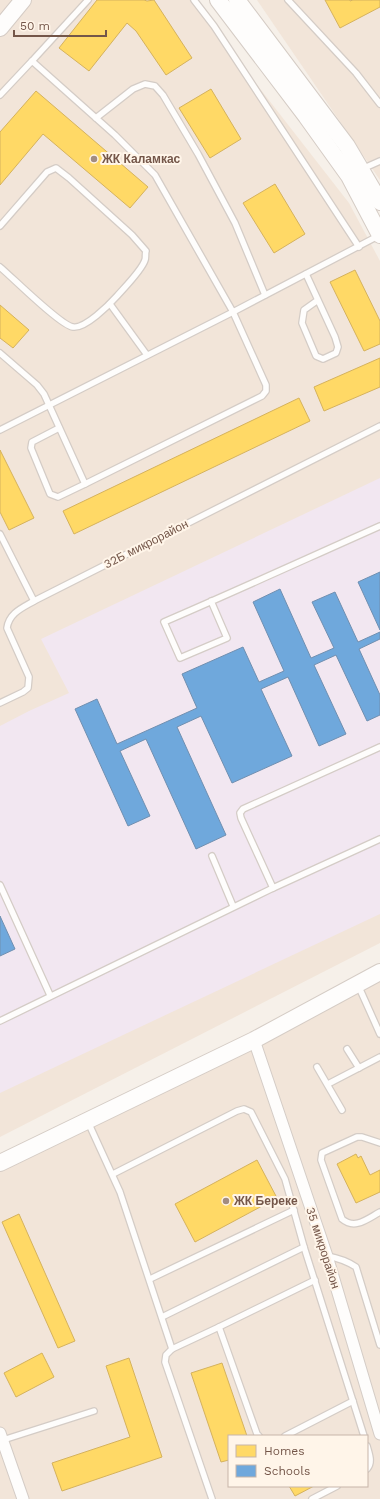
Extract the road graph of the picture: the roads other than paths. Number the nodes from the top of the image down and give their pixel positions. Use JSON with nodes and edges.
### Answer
{"nodes":[{"id":1,"x":23,"y":0,"type":"edge"},
{"id":2,"x":88,"y":0,"type":"edge"},
{"id":3,"x":194,"y":0,"type":"edge"},
{"id":4,"x":218,"y":0,"type":"edge"},
{"id":5,"x":237,"y":0,"type":"edge"},
{"id":6,"x":288,"y":0,"type":"edge"},
{"id":7,"x":0,"y":28,"type":"edge"},
{"id":8,"x":32,"y":61,"type":"junction"},
{"id":9,"x":0,"y":95,"type":"edge"},
{"id":10,"x":380,"y":104,"type":"edge"},
{"id":11,"x":96,"y":118,"type":"junction"},
{"id":12,"x":380,"y":161,"type":"edge"},
{"id":13,"x":355,"y":173,"type":"junction"},
{"id":14,"x":380,"y":202,"type":"edge"},
{"id":15,"x":0,"y":226,"type":"edge"},
{"id":16,"x":380,"y":235,"type":"edge"},
{"id":17,"x":359,"y":247,"type":"junction"},
{"id":18,"x":0,"y":267,"type":"edge"},
{"id":19,"x":306,"y":274,"type":"junction"},
{"id":20,"x":265,"y":295,"type":"junction"},
{"id":21,"x":318,"y":300,"type":"junction"},
{"id":22,"x":110,"y":304,"type":"junction"},
{"id":23,"x":233,"y":312,"type":"junction"},
{"id":24,"x":0,"y":353,"type":"edge"},
{"id":25,"x":147,"y":355,"type":"junction"},
{"id":26,"x":49,"y":405,"type":"junction"},
{"id":27,"x":380,"y":426,"type":"edge"},
{"id":28,"x":60,"y":428,"type":"junction"},
{"id":29,"x":0,"y":430,"type":"edge"},
{"id":30,"x":85,"y":484,"type":"junction"},
{"id":31,"x":380,"y":526,"type":"edge"},
{"id":32,"x":0,"y":534,"type":"edge"},
{"id":33,"x":34,"y":601,"type":"junction"},
{"id":34,"x":211,"y":601,"type":"junction"},
{"id":35,"x":0,"y":703,"type":"edge"},
{"id":36,"x":380,"y":747,"type":"edge"},
{"id":37,"x":380,"y":839,"type":"edge"},
{"id":38,"x":212,"y":856,"type":"dead end"},
{"id":39,"x":0,"y":885,"type":"edge"},
{"id":40,"x":272,"y":888,"type":"junction"},
{"id":41,"x":233,"y":906,"type":"junction"},
{"id":42,"x":380,"y":972,"type":"edge"},
{"id":43,"x":358,"y":984,"type":"junction"},
{"id":44,"x":50,"y":995,"type":"junction"},
{"id":45,"x":0,"y":1021,"type":"edge"},
{"id":46,"x":380,"y":1034,"type":"edge"},
{"id":47,"x":254,"y":1040,"type":"junction"},
{"id":48,"x":348,"y":1049,"type":"dead end"},
{"id":49,"x":380,"y":1057,"type":"edge"},
{"id":50,"x":317,"y":1067,"type":"dead end"},
{"id":51,"x":359,"y":1068,"type":"junction"},
{"id":52,"x":328,"y":1084,"type":"junction"},
{"id":53,"x":342,"y":1110,"type":"dead end"},
{"id":54,"x":87,"y":1121,"type":"junction"},
{"id":55,"x":380,"y":1143,"type":"edge"},
{"id":56,"x":0,"y":1163,"type":"edge"},
{"id":57,"x":113,"y":1174,"type":"junction"},
{"id":58,"x":294,"y":1210,"type":"junction"},
{"id":59,"x":380,"y":1212,"type":"edge"},
{"id":60,"x":304,"y":1247,"type":"junction"},
{"id":61,"x":327,"y":1256,"type":"junction"},
{"id":62,"x":150,"y":1279,"type":"junction"},
{"id":63,"x":315,"y":1280,"type":"junction"},
{"id":64,"x":162,"y":1316,"type":"junction"},
{"id":65,"x":219,"y":1327,"type":"junction"},
{"id":66,"x":380,"y":1345,"type":"edge"},
{"id":67,"x":172,"y":1349,"type":"junction"},
{"id":68,"x":353,"y":1401,"type":"junction"},
{"id":69,"x":94,"y":1411,"type":"dead end"},
{"id":70,"x":380,"y":1434,"type":"edge"},
{"id":71,"x":258,"y":1435,"type":"edge"},
{"id":72,"x":287,"y":1435,"type":"edge"},
{"id":73,"x":364,"y":1435,"type":"edge"},
{"id":74,"x":2,"y":1436,"type":"edge"},
{"id":75,"x":368,"y":1450,"type":"edge"},
{"id":76,"x":368,"y":1468,"type":"edge"},
{"id":77,"x":335,"y":1487,"type":"edge"},
{"id":78,"x":23,"y":1499,"type":"edge"},
{"id":79,"x":212,"y":1499,"type":"edge"},
{"id":80,"x":312,"y":1499,"type":"edge"}],
"edges":[{"from":1,"to":7,"type":"main road"},
{"from":2,"to":8,"type":"lane"},
{"from":3,"to":17,"type":"lane"},
{"from":4,"to":13,"type":"main road"},
{"from":5,"to":13,"type":"main road"},
{"from":6,"to":10,"type":"lane"},
{"from":8,"to":9,"type":"lane"},
{"from":8,"to":11,"type":"lane"},
{"from":11,"to":20,"type":"lane"},
{"from":11,"to":23,"type":"lane"},
{"from":12,"to":13,"type":"lane"},
{"from":13,"to":14,"type":"main road"},
{"from":13,"to":16,"type":"main road"},
{"from":15,"to":22,"type":"lane"},
{"from":16,"to":17,"type":"lane"},
{"from":17,"to":19,"type":"lane"},
{"from":18,"to":22,"type":"lane"},
{"from":19,"to":20,"type":"lane"},
{"from":19,"to":21,"type":"lane"},
{"from":20,"to":23,"type":"lane"},
{"from":21,"to":21,"type":"lane"},
{"from":22,"to":25,"type":"lane"},
{"from":23,"to":25,"type":"lane"},
{"from":23,"to":30,"type":"lane"},
{"from":24,"to":26,"type":"lane"},
{"from":25,"to":26,"type":"lane"},
{"from":26,"to":28,"type":"lane"},
{"from":26,"to":29,"type":"lane"},
{"from":27,"to":33,"type":"lane","name":"32Б микрорайон"},
{"from":28,"to":30,"type":"lane"},
{"from":28,"to":30,"type":"lane"},
{"from":31,"to":34,"type":"lane"},
{"from":32,"to":33,"type":"lane"},
{"from":33,"to":35,"type":"lane","name":"32Б микрорайон"},
{"from":34,"to":34,"type":"lane"},
{"from":36,"to":40,"type":"lane"},
{"from":37,"to":40,"type":"lane"},
{"from":38,"to":41,"type":"lane"},
{"from":39,"to":44,"type":"lane"},
{"from":40,"to":41,"type":"lane"},
{"from":41,"to":44,"type":"lane"},
{"from":42,"to":43,"type":"main road"},
{"from":43,"to":46,"type":"lane"},
{"from":43,"to":47,"type":"main road"},
{"from":44,"to":45,"type":"lane"},
{"from":47,"to":54,"type":"main road"},
{"from":47,"to":61,"type":"street","name":"35 микрорайон"},
{"from":48,"to":51,"type":"lane"},
{"from":49,"to":51,"type":"lane"},
{"from":50,"to":52,"type":"lane"},
{"from":51,"to":52,"type":"lane"},
{"from":52,"to":53,"type":"lane"},
{"from":54,"to":56,"type":"main road"},
{"from":54,"to":57,"type":"lane"},
{"from":55,"to":59,"type":"lane"},
{"from":57,"to":58,"type":"lane"},
{"from":57,"to":62,"type":"lane"},
{"from":58,"to":60,"type":"lane"},
{"from":58,"to":62,"type":"lane"},
{"from":60,"to":63,"type":"lane"},
{"from":60,"to":64,"type":"lane"},
{"from":61,"to":66,"type":"lane"},
{"from":61,"to":70,"type":"street","name":"35 микрорайон"},
{"from":62,"to":64,"type":"lane"},
{"from":63,"to":65,"type":"lane"},
{"from":63,"to":68,"type":"lane"},
{"from":64,"to":67,"type":"lane"},
{"from":65,"to":67,"type":"lane"},
{"from":65,"to":71,"type":"lane"},
{"from":67,"to":79,"type":"lane"},
{"from":68,"to":72,"type":"lane"},
{"from":68,"to":73,"type":"lane"},
{"from":69,"to":74,"type":"lane"},
{"from":74,"to":78,"type":"street"},
{"from":75,"to":76,"type":"lane"},
{"from":77,"to":80,"type":"lane"}]}
